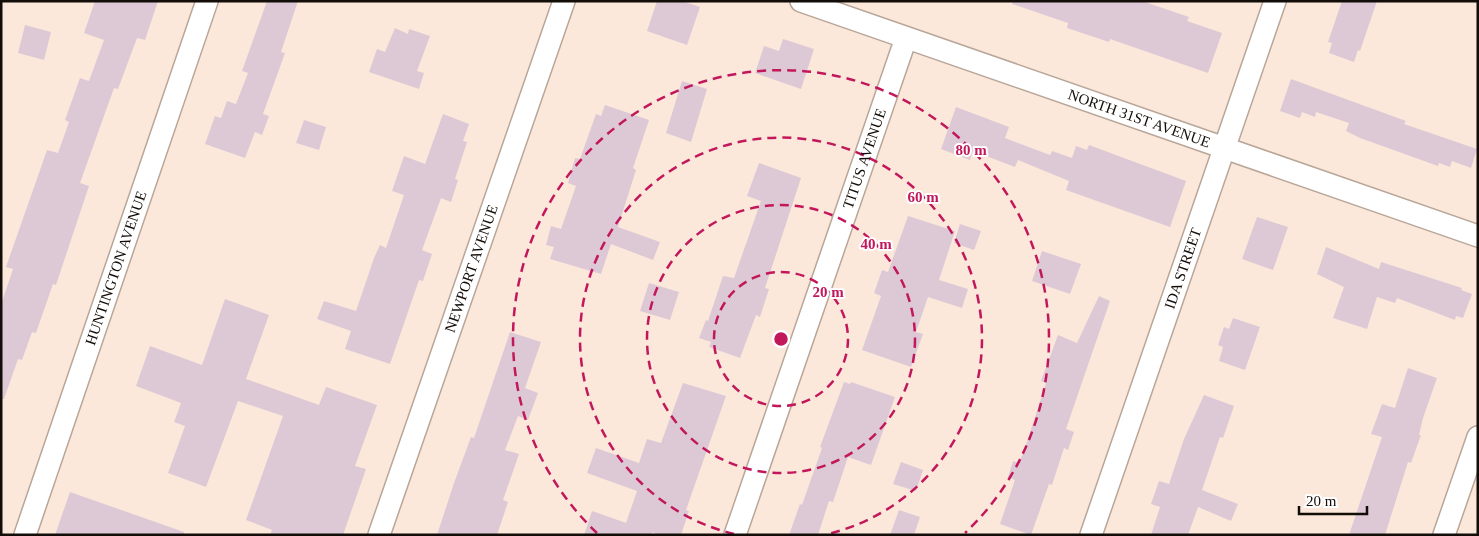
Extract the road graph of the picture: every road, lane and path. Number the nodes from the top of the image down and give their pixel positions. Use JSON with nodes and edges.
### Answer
{"nodes":[{"id":1,"x":207,"y":1,"type":"edge"},
{"id":2,"x":564,"y":1,"type":"edge"},
{"id":3,"x":801,"y":1,"type":"edge"},
{"id":4,"x":1275,"y":1,"type":"edge"},
{"id":5,"x":906,"y":38,"type":"junction"},
{"id":6,"x":1224,"y":148,"type":"junction"},
{"id":7,"x":1478,"y":236,"type":"edge"},
{"id":8,"x":1478,"y":438,"type":"edge"},
{"id":9,"x":25,"y":535,"type":"edge"},
{"id":10,"x":379,"y":535,"type":"edge"},
{"id":11,"x":735,"y":535,"type":"edge"},
{"id":12,"x":1091,"y":535,"type":"edge"},
{"id":13,"x":1444,"y":535,"type":"edge"}],
"edges":[{"from":1,"to":9,"type":"street","name":"HUNTINGTON AVENUE"},
{"from":2,"to":10,"type":"street","name":"NEWPORT AVENUE"},
{"from":3,"to":5,"type":"street","name":"NORTH 31ST AVENUE"},
{"from":4,"to":6,"type":"street","name":"IDA STREET"},
{"from":5,"to":6,"type":"street","name":"NORTH 31ST AVENUE"},
{"from":5,"to":11,"type":"street","name":"TITUS AVENUE"},
{"from":6,"to":7,"type":"street","name":"NORTH 31ST AVENUE"},
{"from":6,"to":12,"type":"street","name":"IDA STREET"},
{"from":8,"to":13,"type":"street"}]}
